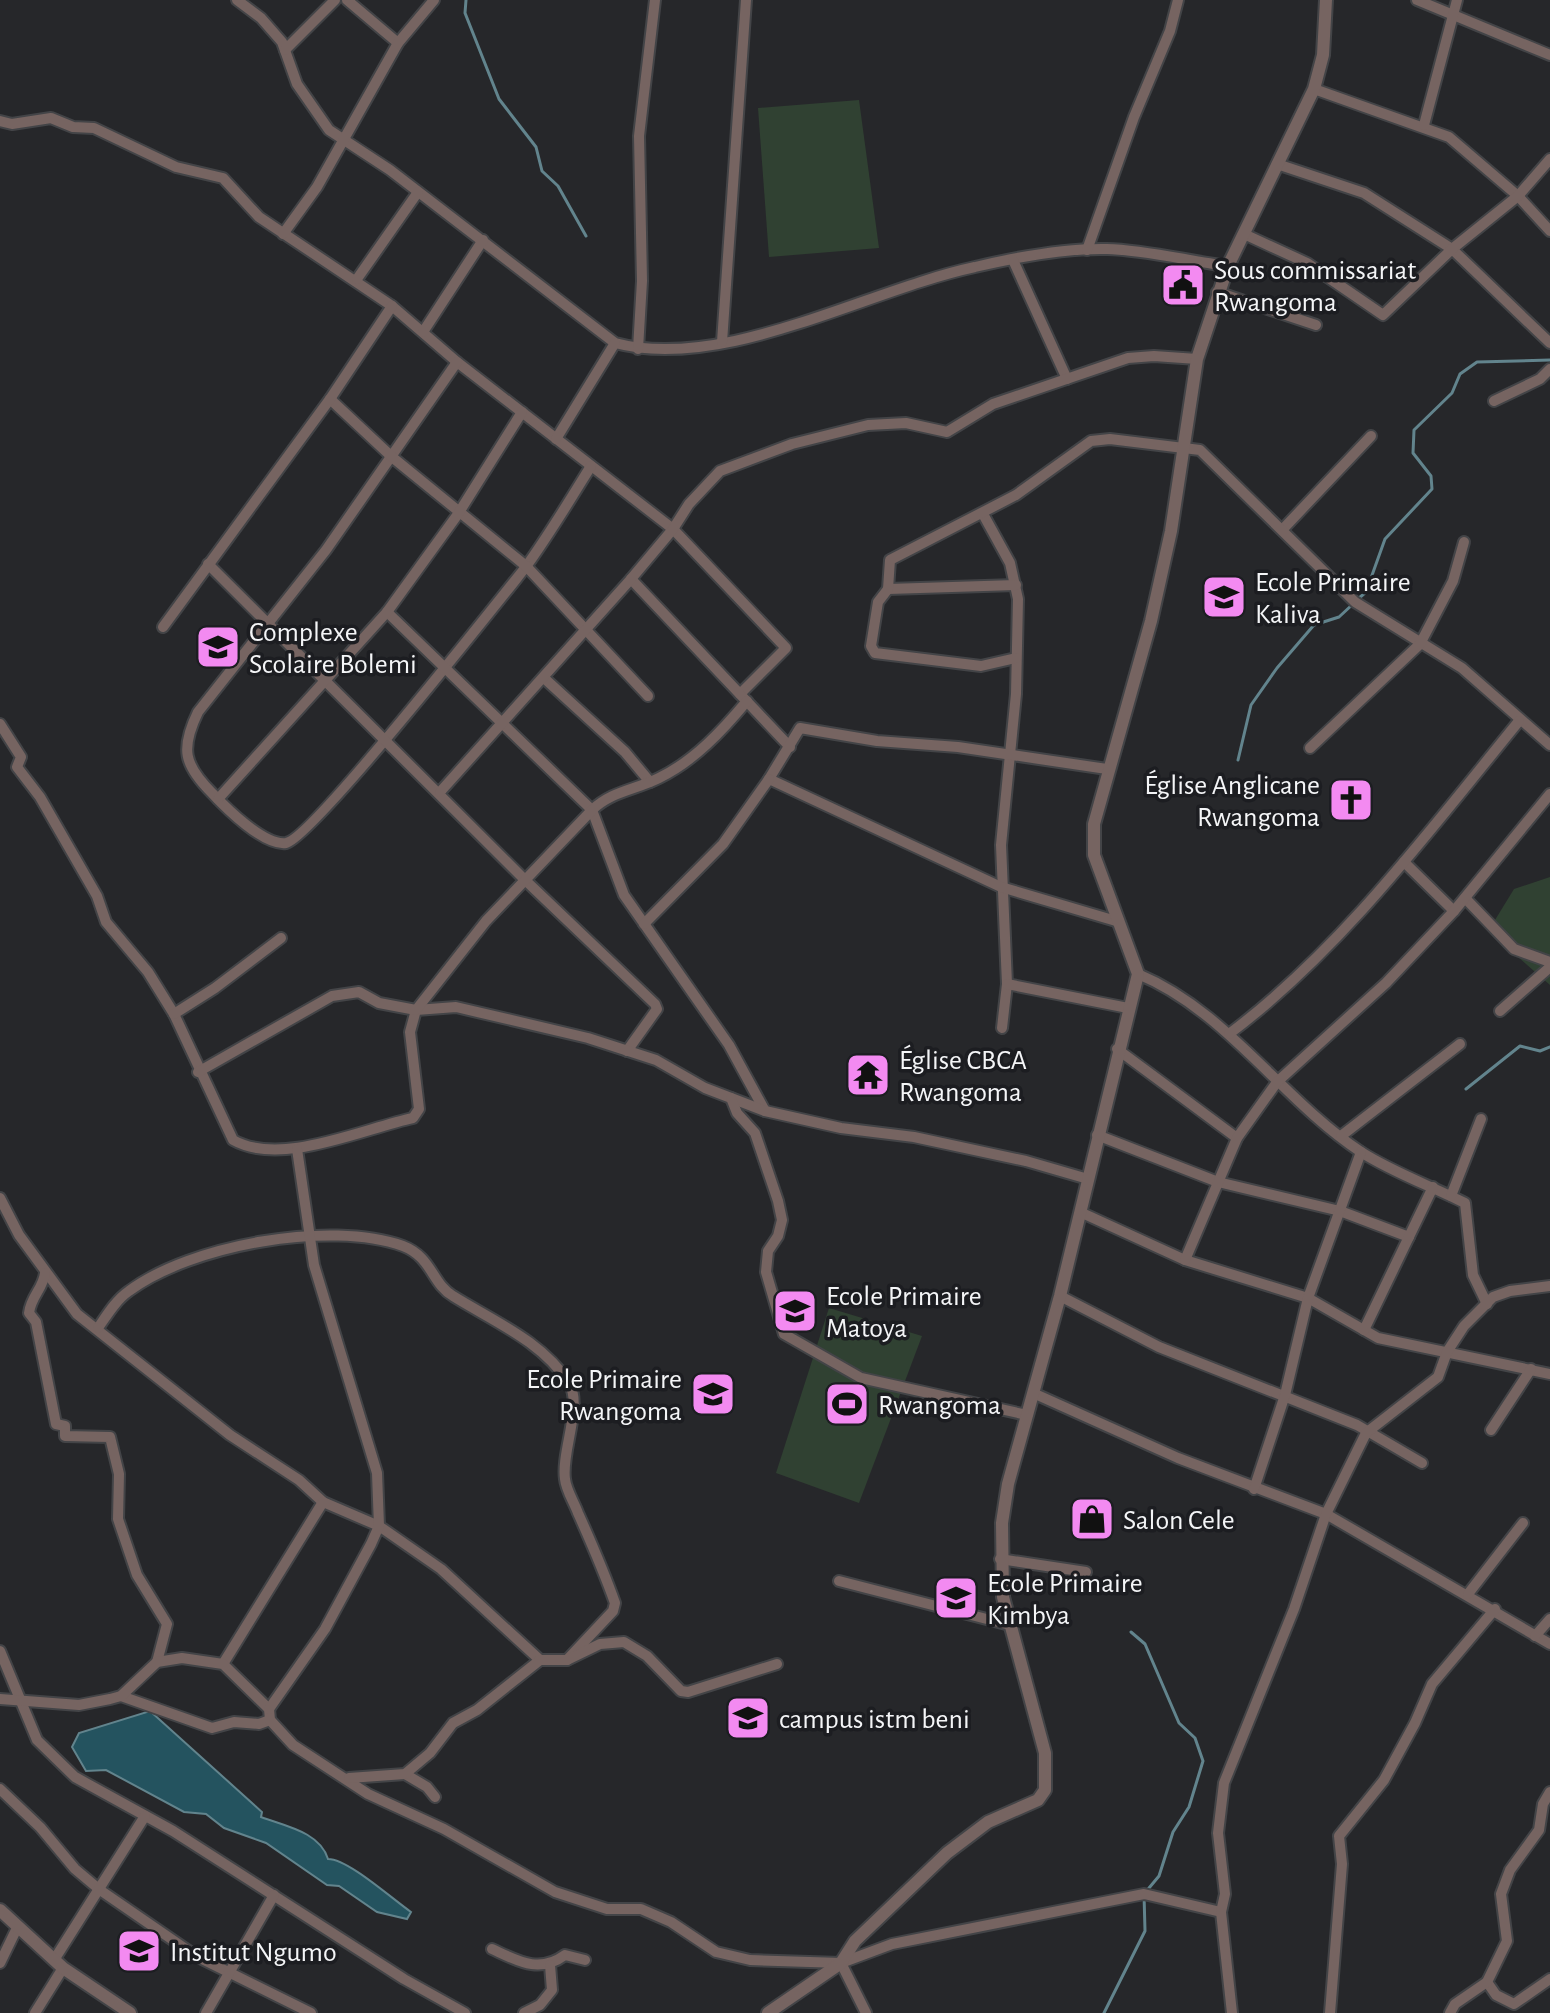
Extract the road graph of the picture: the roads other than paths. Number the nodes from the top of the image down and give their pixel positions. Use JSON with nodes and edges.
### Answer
{"nodes":[{"id":1,"x":237,"y":0,"type":"edge"},
{"id":2,"x":335,"y":0,"type":"edge"},
{"id":3,"x":347,"y":0,"type":"edge"},
{"id":4,"x":434,"y":0,"type":"edge"},
{"id":5,"x":655,"y":0,"type":"edge"},
{"id":6,"x":746,"y":0,"type":"edge"},
{"id":7,"x":1178,"y":0,"type":"edge"},
{"id":8,"x":1326,"y":0,"type":"edge"},
{"id":9,"x":1417,"y":0,"type":"edge"},
{"id":10,"x":1457,"y":0,"type":"edge"},
{"id":11,"x":1452,"y":13,"type":"junction"},
{"id":12,"x":398,"y":43,"type":"junction"},
{"id":13,"x":285,"y":50,"type":"junction"},
{"id":14,"x":1550,"y":55,"type":"edge"},
{"id":15,"x":1314,"y":89,"type":"junction"},
{"id":16,"x":0,"y":121,"type":"edge"},
{"id":17,"x":1424,"y":125,"type":"junction"},
{"id":18,"x":342,"y":141,"type":"junction"},
{"id":19,"x":1550,"y":159,"type":"edge"},
{"id":20,"x":1277,"y":164,"type":"junction"},
{"id":21,"x":418,"y":192,"type":"junction"},
{"id":22,"x":1518,"y":196,"type":"junction"},
{"id":23,"x":1550,"y":231,"type":"edge"},
{"id":24,"x":283,"y":234,"type":"junction"},
{"id":25,"x":1244,"y":234,"type":"junction"},
{"id":26,"x":483,"y":240,"type":"junction"},
{"id":27,"x":1452,"y":249,"type":"junction"},
{"id":28,"x":1087,"y":250,"type":"junction"},
{"id":29,"x":1013,"y":260,"type":"junction"},
{"id":30,"x":1228,"y":266,"type":"junction"},
{"id":31,"x":357,"y":279,"type":"junction"},
{"id":32,"x":1217,"y":292,"type":"junction"},
{"id":33,"x":392,"y":306,"type":"junction"},
{"id":34,"x":1316,"y":325,"type":"dead end"},
{"id":35,"x":423,"y":332,"type":"junction"},
{"id":36,"x":722,"y":342,"type":"junction"},
{"id":37,"x":615,"y":343,"type":"junction"},
{"id":38,"x":1550,"y":343,"type":"edge"},
{"id":39,"x":638,"y":349,"type":"junction"},
{"id":40,"x":1197,"y":359,"type":"junction"},
{"id":41,"x":457,"y":362,"type":"junction"},
{"id":42,"x":1550,"y":369,"type":"edge"},
{"id":43,"x":1067,"y":379,"type":"junction"},
{"id":44,"x":330,"y":399,"type":"junction"},
{"id":45,"x":1494,"y":401,"type":"dead end"},
{"id":46,"x":522,"y":412,"type":"junction"},
{"id":47,"x":1371,"y":436,"type":"dead end"},
{"id":48,"x":556,"y":439,"type":"junction"},
{"id":49,"x":1183,"y":446,"type":"junction"},
{"id":50,"x":392,"y":457,"type":"junction"},
{"id":51,"x":591,"y":466,"type":"junction"},
{"id":52,"x":458,"y":514,"type":"junction"},
{"id":53,"x":983,"y":514,"type":"junction"},
{"id":54,"x":673,"y":529,"type":"junction"},
{"id":55,"x":1283,"y":529,"type":"junction"},
{"id":56,"x":1464,"y":542,"type":"dead end"},
{"id":57,"x":208,"y":564,"type":"junction"},
{"id":58,"x":526,"y":566,"type":"junction"},
{"id":59,"x":631,"y":579,"type":"junction"},
{"id":60,"x":1016,"y":585,"type":"junction"},
{"id":61,"x":888,"y":589,"type":"junction"},
{"id":62,"x":387,"y":612,"type":"junction"},
{"id":63,"x":163,"y":627,"type":"dead end"},
{"id":64,"x":269,"y":627,"type":"junction"},
{"id":65,"x":584,"y":630,"type":"junction"},
{"id":66,"x":1420,"y":644,"type":"junction"},
{"id":67,"x":1016,"y":658,"type":"junction"},
{"id":68,"x":446,"y":666,"type":"junction"},
{"id":69,"x":544,"y":678,"type":"junction"},
{"id":70,"x":326,"y":683,"type":"junction"},
{"id":71,"x":648,"y":696,"type":"dead end"},
{"id":72,"x":743,"y":697,"type":"junction"},
{"id":73,"x":1519,"y":721,"type":"junction"},
{"id":74,"x":504,"y":722,"type":"junction"},
{"id":75,"x":0,"y":724,"type":"edge"},
{"id":76,"x":386,"y":740,"type":"junction"},
{"id":77,"x":1550,"y":745,"type":"edge"},
{"id":78,"x":790,"y":747,"type":"junction"},
{"id":79,"x":1310,"y":748,"type":"dead end"},
{"id":80,"x":1009,"y":755,"type":"junction"},
{"id":81,"x":1107,"y":769,"type":"junction"},
{"id":82,"x":769,"y":779,"type":"junction"},
{"id":83,"x":650,"y":782,"type":"junction"},
{"id":84,"x":440,"y":792,"type":"junction"},
{"id":85,"x":1550,"y":794,"type":"edge"},
{"id":86,"x":218,"y":799,"type":"junction"},
{"id":87,"x":592,"y":810,"type":"junction"},
{"id":88,"x":1404,"y":862,"type":"junction"},
{"id":89,"x":524,"y":879,"type":"junction"},
{"id":90,"x":1001,"y":887,"type":"junction"},
{"id":91,"x":1465,"y":898,"type":"junction"},
{"id":92,"x":1454,"y":911,"type":"junction"},
{"id":93,"x":1116,"y":921,"type":"junction"},
{"id":94,"x":644,"y":924,"type":"junction"},
{"id":95,"x":281,"y":938,"type":"dead end"},
{"id":96,"x":1550,"y":964,"type":"edge"},
{"id":97,"x":1138,"y":974,"type":"junction"},
{"id":98,"x":1007,"y":984,"type":"junction"},
{"id":99,"x":1128,"y":1008,"type":"junction"},
{"id":100,"x":416,"y":1010,"type":"junction"},
{"id":101,"x":1500,"y":1011,"type":"dead end"},
{"id":102,"x":174,"y":1014,"type":"junction"},
{"id":103,"x":1002,"y":1028,"type":"dead end"},
{"id":104,"x":1229,"y":1034,"type":"junction"},
{"id":105,"x":1460,"y":1044,"type":"dead end"},
{"id":106,"x":1117,"y":1049,"type":"junction"},
{"id":107,"x":627,"y":1051,"type":"junction"},
{"id":108,"x":198,"y":1072,"type":"junction"},
{"id":109,"x":1277,"y":1082,"type":"junction"},
{"id":110,"x":731,"y":1098,"type":"junction"},
{"id":111,"x":765,"y":1111,"type":"junction"},
{"id":112,"x":1481,"y":1119,"type":"dead end"},
{"id":113,"x":1097,"y":1135,"type":"junction"},
{"id":114,"x":1341,"y":1136,"type":"junction"},
{"id":115,"x":1237,"y":1138,"type":"junction"},
{"id":116,"x":297,"y":1149,"type":"junction"},
{"id":117,"x":1361,"y":1152,"type":"junction"},
{"id":118,"x":1088,"y":1179,"type":"junction"},
{"id":119,"x":1218,"y":1182,"type":"junction"},
{"id":120,"x":1433,"y":1187,"type":"junction"},
{"id":121,"x":1451,"y":1196,"type":"junction"},
{"id":122,"x":0,"y":1198,"type":"edge"},
{"id":123,"x":1340,"y":1211,"type":"junction"},
{"id":124,"x":1080,"y":1212,"type":"junction"},
{"id":125,"x":311,"y":1234,"type":"junction"},
{"id":126,"x":1409,"y":1237,"type":"junction"},
{"id":127,"x":1185,"y":1260,"type":"junction"},
{"id":128,"x":45,"y":1273,"type":"junction"},
{"id":129,"x":1550,"y":1286,"type":"edge"},
{"id":130,"x":1060,"y":1296,"type":"junction"},
{"id":131,"x":1308,"y":1298,"type":"junction"},
{"id":132,"x":1487,"y":1304,"type":"junction"},
{"id":133,"x":98,"y":1328,"type":"junction"},
{"id":134,"x":1364,"y":1330,"type":"junction"},
{"id":135,"x":1447,"y":1352,"type":"junction"},
{"id":136,"x":1531,"y":1369,"type":"junction"},
{"id":137,"x":1550,"y":1374,"type":"edge"},
{"id":138,"x":1033,"y":1393,"type":"junction"},
{"id":139,"x":1285,"y":1395,"type":"junction"},
{"id":140,"x":1027,"y":1415,"type":"junction"},
{"id":141,"x":1491,"y":1430,"type":"dead end"},
{"id":142,"x":1366,"y":1433,"type":"junction"},
{"id":143,"x":1422,"y":1463,"type":"dead end"},
{"id":144,"x":1254,"y":1489,"type":"junction"},
{"id":145,"x":323,"y":1502,"type":"junction"},
{"id":146,"x":1326,"y":1514,"type":"junction"},
{"id":147,"x":1523,"y":1523,"type":"dead end"},
{"id":148,"x":379,"y":1526,"type":"junction"},
{"id":149,"x":1000,"y":1559,"type":"junction"},
{"id":150,"x":1086,"y":1572,"type":"dead end"},
{"id":151,"x":839,"y":1581,"type":"dead end"},
{"id":152,"x":1468,"y":1594,"type":"junction"},
{"id":153,"x":1495,"y":1609,"type":"junction"},
{"id":154,"x":1550,"y":1619,"type":"edge"},
{"id":155,"x":1010,"y":1625,"type":"junction"},
{"id":156,"x":1535,"y":1636,"type":"junction"},
{"id":157,"x":1550,"y":1644,"type":"edge"},
{"id":158,"x":0,"y":1651,"type":"edge"},
{"id":159,"x":540,"y":1660,"type":"junction"},
{"id":160,"x":567,"y":1660,"type":"junction"},
{"id":161,"x":157,"y":1662,"type":"junction"},
{"id":162,"x":223,"y":1664,"type":"junction"},
{"id":163,"x":777,"y":1664,"type":"dead end"},
{"id":164,"x":121,"y":1696,"type":"junction"},
{"id":165,"x":0,"y":1699,"type":"edge"},
{"id":166,"x":20,"y":1702,"type":"junction"},
{"id":167,"x":269,"y":1714,"type":"junction"},
{"id":168,"x":405,"y":1774,"type":"junction"},
{"id":169,"x":347,"y":1778,"type":"junction"},
{"id":170,"x":0,"y":1789,"type":"edge"},
{"id":171,"x":1550,"y":1792,"type":"edge"},
{"id":172,"x":435,"y":1797,"type":"dead end"},
{"id":173,"x":145,"y":1816,"type":"junction"},
{"id":174,"x":100,"y":1890,"type":"junction"},
{"id":175,"x":274,"y":1895,"type":"junction"},
{"id":176,"x":0,"y":1910,"type":"edge"},
{"id":177,"x":1221,"y":1912,"type":"junction"},
{"id":178,"x":17,"y":1928,"type":"junction"},
{"id":179,"x":492,"y":1949,"type":"dead end"},
{"id":180,"x":585,"y":1960,"type":"dead end"},
{"id":181,"x":0,"y":1963,"type":"edge"},
{"id":182,"x":841,"y":1963,"type":"junction"},
{"id":183,"x":58,"y":1964,"type":"junction"},
{"id":184,"x":550,"y":1965,"type":"junction"},
{"id":185,"x":231,"y":1973,"type":"junction"},
{"id":186,"x":1550,"y":1979,"type":"edge"},
{"id":187,"x":1487,"y":1982,"type":"junction"},
{"id":188,"x":35,"y":2013,"type":"edge"},
{"id":189,"x":130,"y":2013,"type":"edge"},
{"id":190,"x":206,"y":2013,"type":"edge"},
{"id":191,"x":311,"y":2013,"type":"edge"},
{"id":192,"x":465,"y":2013,"type":"edge"},
{"id":193,"x":524,"y":2013,"type":"edge"},
{"id":194,"x":768,"y":2013,"type":"edge"},
{"id":195,"x":866,"y":2013,"type":"edge"},
{"id":196,"x":1232,"y":2013,"type":"edge"},
{"id":197,"x":1330,"y":2013,"type":"edge"},
{"id":198,"x":1450,"y":2013,"type":"edge"}],
"edges":[{"from":1,"to":13,"type":"street"},
{"from":2,"to":13,"type":"street"},
{"from":3,"to":12,"type":"street"},
{"from":4,"to":12,"type":"street"},
{"from":5,"to":39,"type":"street"},
{"from":6,"to":36,"type":"street"},
{"from":7,"to":28,"type":"street"},
{"from":8,"to":15,"type":"street"},
{"from":9,"to":11,"type":"street"},
{"from":10,"to":11,"type":"street"},
{"from":11,"to":14,"type":"street"},
{"from":11,"to":17,"type":"street"},
{"from":12,"to":18,"type":"street"},
{"from":13,"to":18,"type":"street"},
{"from":15,"to":17,"type":"street"},
{"from":15,"to":20,"type":"street"},
{"from":16,"to":24,"type":"street"},
{"from":17,"to":22,"type":"street"},
{"from":18,"to":21,"type":"street"},
{"from":18,"to":24,"type":"street"},
{"from":19,"to":22,"type":"street"},
{"from":20,"to":25,"type":"street"},
{"from":20,"to":27,"type":"street"},
{"from":21,"to":26,"type":"street"},
{"from":21,"to":31,"type":"street"},
{"from":22,"to":23,"type":"street"},
{"from":22,"to":27,"type":"street"},
{"from":24,"to":31,"type":"street"},
{"from":25,"to":27,"type":"street"},
{"from":25,"to":30,"type":"street"},
{"from":26,"to":35,"type":"street"},
{"from":26,"to":37,"type":"street"},
{"from":27,"to":38,"type":"street"},
{"from":28,"to":29,"type":"street"},
{"from":28,"to":30,"type":"street"},
{"from":29,"to":36,"type":"street"},
{"from":29,"to":43,"type":"street"},
{"from":30,"to":32,"type":"street"},
{"from":31,"to":33,"type":"street"},
{"from":32,"to":34,"type":"street"},
{"from":32,"to":40,"type":"street"},
{"from":33,"to":35,"type":"street"},
{"from":33,"to":44,"type":"street"},
{"from":35,"to":41,"type":"street"},
{"from":36,"to":39,"type":"street"},
{"from":37,"to":39,"type":"street"},
{"from":37,"to":48,"type":"street"},
{"from":40,"to":43,"type":"street"},
{"from":40,"to":49,"type":"street"},
{"from":41,"to":46,"type":"street"},
{"from":41,"to":50,"type":"street"},
{"from":42,"to":45,"type":"street"},
{"from":43,"to":54,"type":"street"},
{"from":44,"to":50,"type":"street"},
{"from":44,"to":57,"type":"street"},
{"from":46,"to":48,"type":"street"},
{"from":46,"to":52,"type":"street"},
{"from":47,"to":55,"type":"street"},
{"from":48,"to":51,"type":"street"},
{"from":49,"to":53,"type":"street"},
{"from":49,"to":55,"type":"street"},
{"from":49,"to":81,"type":"street"},
{"from":50,"to":52,"type":"street"},
{"from":50,"to":64,"type":"street"},
{"from":51,"to":54,"type":"street"},
{"from":51,"to":58,"type":"street"},
{"from":52,"to":58,"type":"street"},
{"from":52,"to":62,"type":"street"},
{"from":53,"to":60,"type":"street"},
{"from":53,"to":61,"type":"street"},
{"from":54,"to":59,"type":"street"},
{"from":54,"to":72,"type":"street"},
{"from":55,"to":66,"type":"street"},
{"from":56,"to":66,"type":"street"},
{"from":57,"to":63,"type":"street"},
{"from":57,"to":64,"type":"street"},
{"from":58,"to":65,"type":"street"},
{"from":58,"to":68,"type":"street"},
{"from":59,"to":65,"type":"street"},
{"from":59,"to":72,"type":"street"},
{"from":60,"to":61,"type":"street"},
{"from":60,"to":67,"type":"street"},
{"from":61,"to":67,"type":"street"},
{"from":62,"to":68,"type":"street"},
{"from":62,"to":70,"type":"street"},
{"from":64,"to":70,"type":"street"},
{"from":64,"to":86,"type":"street"},
{"from":65,"to":69,"type":"street"},
{"from":65,"to":71,"type":"street"},
{"from":66,"to":73,"type":"street"},
{"from":66,"to":79,"type":"street"},
{"from":67,"to":80,"type":"street"},
{"from":68,"to":74,"type":"street"},
{"from":68,"to":76,"type":"street"},
{"from":69,"to":74,"type":"street"},
{"from":69,"to":83,"type":"street"},
{"from":70,"to":76,"type":"street"},
{"from":70,"to":86,"type":"street"},
{"from":72,"to":78,"type":"street"},
{"from":72,"to":83,"type":"street"},
{"from":73,"to":77,"type":"street"},
{"from":73,"to":88,"type":"street"},
{"from":74,"to":84,"type":"street"},
{"from":74,"to":87,"type":"street"},
{"from":75,"to":102,"type":"street"},
{"from":76,"to":84,"type":"street"},
{"from":76,"to":86,"type":"street"},
{"from":78,"to":80,"type":"street"},
{"from":78,"to":82,"type":"street"},
{"from":80,"to":81,"type":"street"},
{"from":80,"to":90,"type":"street"},
{"from":81,"to":93,"type":"street"},
{"from":82,"to":90,"type":"street"},
{"from":82,"to":94,"type":"street"},
{"from":83,"to":87,"type":"street"},
{"from":84,"to":89,"type":"street"},
{"from":85,"to":91,"type":"street"},
{"from":87,"to":89,"type":"street"},
{"from":87,"to":94,"type":"street"},
{"from":88,"to":92,"type":"street"},
{"from":88,"to":104,"type":"street"},
{"from":89,"to":100,"type":"street"},
{"from":89,"to":107,"type":"street"},
{"from":90,"to":93,"type":"street"},
{"from":90,"to":98,"type":"street"},
{"from":91,"to":92,"type":"street"},
{"from":91,"to":96,"type":"street"},
{"from":92,"to":109,"type":"street"},
{"from":93,"to":97,"type":"street"},
{"from":94,"to":111,"type":"street"},
{"from":95,"to":102,"type":"street"},
{"from":96,"to":101,"type":"street"},
{"from":97,"to":99,"type":"street"},
{"from":97,"to":104,"type":"street"},
{"from":98,"to":99,"type":"street"},
{"from":98,"to":103,"type":"street"},
{"from":99,"to":106,"type":"street"},
{"from":100,"to":107,"type":"street"},
{"from":100,"to":108,"type":"street"},
{"from":100,"to":116,"type":"street"},
{"from":102,"to":108,"type":"street"},
{"from":104,"to":109,"type":"street"},
{"from":105,"to":114,"type":"street"},
{"from":106,"to":113,"type":"street"},
{"from":106,"to":115,"type":"street"},
{"from":107,"to":110,"type":"street"},
{"from":108,"to":116,"type":"street"},
{"from":109,"to":114,"type":"street"},
{"from":109,"to":115,"type":"street"},
{"from":110,"to":111,"type":"street"},
{"from":110,"to":140,"type":"street"},
{"from":111,"to":118,"type":"street"},
{"from":112,"to":121,"type":"street"},
{"from":113,"to":118,"type":"street"},
{"from":113,"to":119,"type":"street"},
{"from":114,"to":117,"type":"street"},
{"from":115,"to":119,"type":"street"},
{"from":116,"to":125,"type":"street"},
{"from":117,"to":120,"type":"street"},
{"from":117,"to":123,"type":"street"},
{"from":118,"to":124,"type":"street"},
{"from":119,"to":123,"type":"street"},
{"from":119,"to":127,"type":"street"},
{"from":120,"to":121,"type":"street"},
{"from":120,"to":126,"type":"street"},
{"from":121,"to":132,"type":"street"},
{"from":122,"to":128,"type":"street"},
{"from":123,"to":126,"type":"street"},
{"from":123,"to":131,"type":"street"},
{"from":124,"to":127,"type":"street"},
{"from":124,"to":130,"type":"street"},
{"from":125,"to":133,"type":"street"},
{"from":125,"to":148,"type":"street"},
{"from":125,"to":160,"type":"street"},
{"from":126,"to":134,"type":"street"},
{"from":127,"to":131,"type":"street"},
{"from":128,"to":133,"type":"street"},
{"from":128,"to":161,"type":"street"},
{"from":129,"to":132,"type":"street"},
{"from":130,"to":138,"type":"street"},
{"from":130,"to":139,"type":"street"},
{"from":131,"to":134,"type":"street"},
{"from":131,"to":139,"type":"street"},
{"from":132,"to":135,"type":"street"},
{"from":133,"to":145,"type":"street"},
{"from":134,"to":135,"type":"street"},
{"from":135,"to":136,"type":"street"},
{"from":135,"to":142,"type":"street"},
{"from":136,"to":137,"type":"street"},
{"from":136,"to":141,"type":"street"},
{"from":138,"to":140,"type":"street"},
{"from":138,"to":144,"type":"street"},
{"from":139,"to":142,"type":"street"},
{"from":139,"to":144,"type":"street"},
{"from":140,"to":149,"type":"street"},
{"from":142,"to":143,"type":"street"},
{"from":142,"to":146,"type":"street"},
{"from":144,"to":146,"type":"street"},
{"from":145,"to":148,"type":"street"},
{"from":145,"to":162,"type":"street"},
{"from":146,"to":152,"type":"street"},
{"from":146,"to":177,"type":"street"},
{"from":147,"to":152,"type":"street"},
{"from":148,"to":159,"type":"street"},
{"from":148,"to":167,"type":"street"},
{"from":149,"to":150,"type":"street"},
{"from":149,"to":155,"type":"street"},
{"from":151,"to":155,"type":"street"},
{"from":152,"to":153,"type":"street"},
{"from":153,"to":156,"type":"street"},
{"from":153,"to":197,"type":"street"},
{"from":154,"to":156,"type":"street"},
{"from":155,"to":182,"type":"street"},
{"from":156,"to":157,"type":"street"},
{"from":158,"to":166,"type":"street"},
{"from":159,"to":160,"type":"street"},
{"from":159,"to":168,"type":"street"},
{"from":160,"to":163,"type":"street"},
{"from":161,"to":162,"type":"street"},
{"from":161,"to":164,"type":"street"},
{"from":162,"to":167,"type":"street"},
{"from":164,"to":166,"type":"street"},
{"from":164,"to":167,"type":"street"},
{"from":165,"to":166,"type":"street"},
{"from":166,"to":173,"type":"street"},
{"from":167,"to":169,"type":"street"},
{"from":168,"to":169,"type":"street"},
{"from":168,"to":172,"type":"street"},
{"from":169,"to":182,"type":"street"},
{"from":170,"to":174,"type":"street"},
{"from":171,"to":187,"type":"street"},
{"from":173,"to":174,"type":"street"},
{"from":173,"to":175,"type":"street"},
{"from":174,"to":183,"type":"street"},
{"from":174,"to":185,"type":"street"},
{"from":175,"to":185,"type":"street"},
{"from":175,"to":192,"type":"street"},
{"from":176,"to":178,"type":"street"},
{"from":177,"to":182,"type":"street"},
{"from":177,"to":196,"type":"street"},
{"from":178,"to":181,"type":"street"},
{"from":178,"to":183,"type":"street"},
{"from":179,"to":184,"type":"street"},
{"from":180,"to":184,"type":"street"},
{"from":182,"to":194,"type":"street"},
{"from":182,"to":195,"type":"street"},
{"from":183,"to":188,"type":"street"},
{"from":183,"to":189,"type":"street"},
{"from":184,"to":193,"type":"street"},
{"from":185,"to":190,"type":"street"},
{"from":185,"to":191,"type":"street"},
{"from":186,"to":187,"type":"street"},
{"from":187,"to":198,"type":"street"}]}
